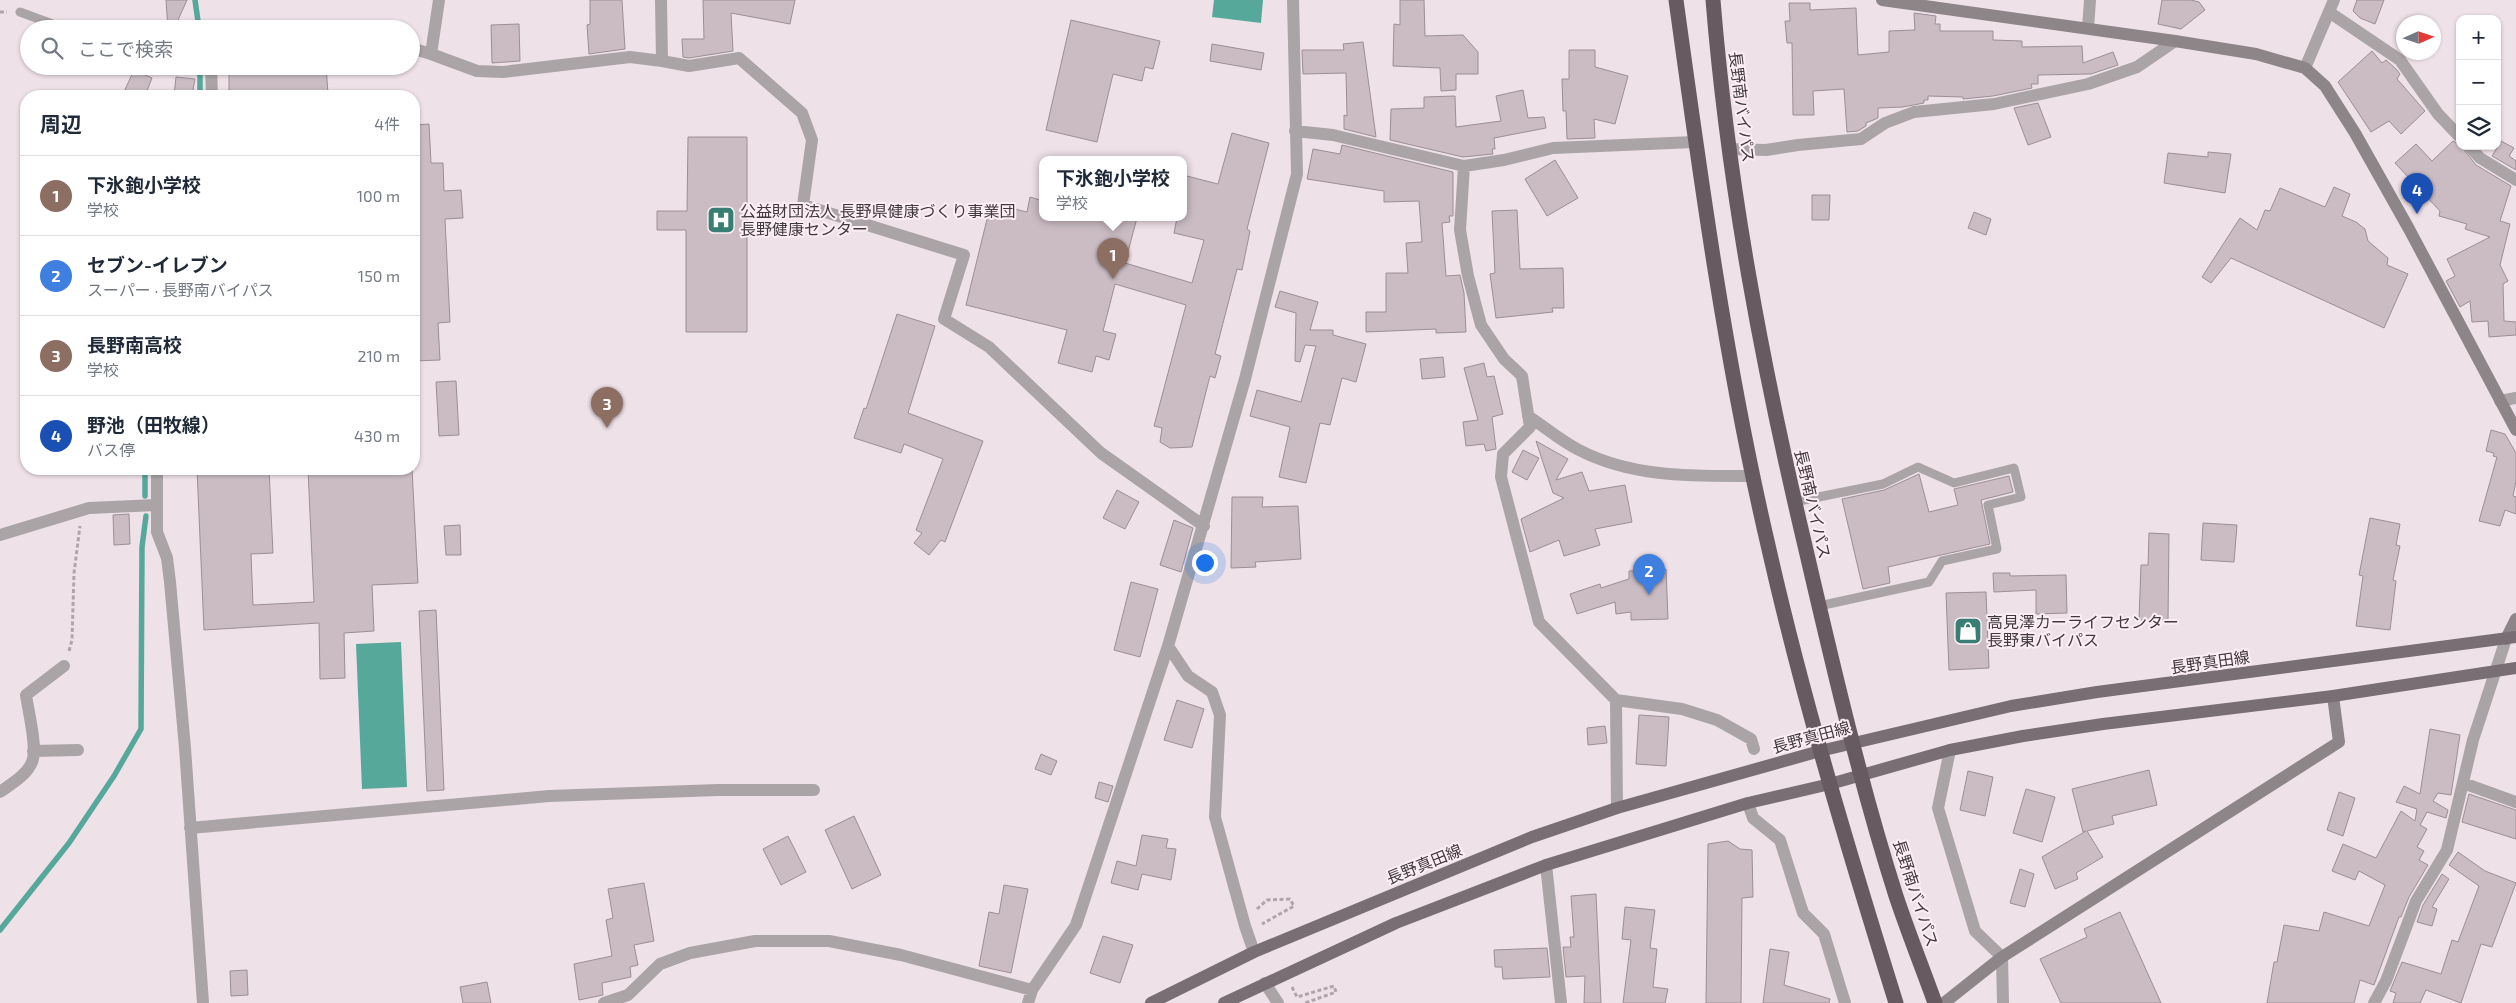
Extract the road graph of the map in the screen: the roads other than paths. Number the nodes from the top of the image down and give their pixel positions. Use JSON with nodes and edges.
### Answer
{"nodes":[{"id":1,"x":439,"y":0,"type":"edge"},
{"id":2,"x":660,"y":0,"type":"edge"},
{"id":3,"x":1293,"y":0,"type":"edge"},
{"id":4,"x":1676,"y":0,"type":"edge"},
{"id":5,"x":1713,"y":0,"type":"edge"},
{"id":6,"x":1882,"y":0,"type":"edge"},
{"id":7,"x":2090,"y":0,"type":"edge"},
{"id":8,"x":2332,"y":6,"type":"edge"},
{"id":9,"x":20,"y":12,"type":"dead end"},
{"id":10,"x":42,"y":20,"type":"edge"},
{"id":11,"x":2088,"y":28,"type":"junction"},
{"id":12,"x":2175,"y":41,"type":"junction"},
{"id":13,"x":420,"y":51,"type":"edge"},
{"id":14,"x":431,"y":54,"type":"junction"},
{"id":15,"x":662,"y":61,"type":"junction"},
{"id":16,"x":2305,"y":68,"type":"junction"},
{"id":17,"x":211,"y":75,"type":"edge"},
{"id":18,"x":212,"y":90,"type":"edge"},
{"id":19,"x":1294,"y":131,"type":"junction"},
{"id":20,"x":2456,"y":133,"type":"edge"},
{"id":21,"x":1694,"y":142,"type":"junction"},
{"id":22,"x":1730,"y":149,"type":"junction"},
{"id":23,"x":2473,"y":150,"type":"edge"},
{"id":24,"x":1464,"y":166,"type":"junction"},
{"id":25,"x":2516,"y":180,"type":"edge"},
{"id":26,"x":2516,"y":398,"type":"edge"},
{"id":27,"x":2500,"y":401,"type":"junction"},
{"id":28,"x":1528,"y":416,"type":"junction"},
{"id":29,"x":2516,"y":430,"type":"edge"},
{"id":30,"x":157,"y":475,"type":"edge"},
{"id":31,"x":1753,"y":476,"type":"junction"},
{"id":32,"x":1794,"y":502,"type":"junction"},
{"id":33,"x":156,"y":504,"type":"junction"},
{"id":34,"x":1204,"y":526,"type":"junction"},
{"id":35,"x":0,"y":535,"type":"edge"},
{"id":36,"x":1819,"y":606,"type":"junction"},
{"id":37,"x":2516,"y":618,"type":"edge"},
{"id":38,"x":2511,"y":638,"type":"edge"},
{"id":39,"x":1168,"y":646,"type":"junction"},
{"id":40,"x":64,"y":666,"type":"road end"},
{"id":41,"x":2516,"y":668,"type":"edge"},
{"id":42,"x":2495,"y":671,"type":"junction"},
{"id":43,"x":2333,"y":696,"type":"junction"},
{"id":44,"x":1616,"y":700,"type":"junction"},
{"id":45,"x":1853,"y":743,"type":"junction"},
{"id":46,"x":1754,"y":749,"type":"dead end"},
{"id":47,"x":78,"y":750,"type":"dead end"},
{"id":48,"x":1950,"y":750,"type":"junction"},
{"id":49,"x":33,"y":751,"type":"junction"},
{"id":50,"x":1820,"y":751,"type":"junction"},
{"id":51,"x":1862,"y":774,"type":"junction"},
{"id":52,"x":2462,"y":783,"type":"junction"},
{"id":53,"x":1830,"y":784,"type":"junction"},
{"id":54,"x":814,"y":790,"type":"dead end"},
{"id":55,"x":0,"y":792,"type":"edge"},
{"id":56,"x":2516,"y":802,"type":"edge"},
{"id":57,"x":1748,"y":803,"type":"junction"},
{"id":58,"x":1617,"y":808,"type":"junction"},
{"id":59,"x":190,"y":828,"type":"junction"},
{"id":60,"x":1546,"y":865,"type":"junction"},
{"id":61,"x":1254,"y":952,"type":"junction"},
{"id":62,"x":2002,"y":957,"type":"junction"},
{"id":63,"x":1265,"y":983,"type":"junction"},
{"id":64,"x":1032,"y":990,"type":"junction"},
{"id":65,"x":203,"y":1003,"type":"edge"},
{"id":66,"x":604,"y":1003,"type":"edge"},
{"id":67,"x":1028,"y":1003,"type":"edge"},
{"id":68,"x":1151,"y":1003,"type":"edge"},
{"id":69,"x":1224,"y":1003,"type":"edge"},
{"id":70,"x":1278,"y":1003,"type":"edge"},
{"id":71,"x":1561,"y":1003,"type":"edge"},
{"id":72,"x":1845,"y":1003,"type":"edge"},
{"id":73,"x":1896,"y":1003,"type":"edge"},
{"id":74,"x":1935,"y":1003,"type":"edge"},
{"id":75,"x":1944,"y":1003,"type":"edge"},
{"id":76,"x":2003,"y":1003,"type":"edge"},
{"id":77,"x":2374,"y":1003,"type":"edge"}],
"edges":[{"from":1,"to":14,"type":"street"},
{"from":2,"to":15,"type":"street"},
{"from":3,"to":19,"type":"street"},
{"from":4,"to":21,"type":"highway"},
{"from":5,"to":22,"type":"highway","name":"長野南バイパス"},
{"from":6,"to":11,"type":"street"},
{"from":7,"to":11,"type":"street"},
{"from":8,"to":16,"type":"street"},
{"from":8,"to":20,"type":"street"},
{"from":9,"to":10,"type":"lane"},
{"from":11,"to":12,"type":"street"},
{"from":12,"to":16,"type":"street"},
{"from":12,"to":22,"type":"street"},
{"from":13,"to":14,"type":"street"},
{"from":14,"to":15,"type":"street"},
{"from":15,"to":34,"type":"street"},
{"from":16,"to":27,"type":"street"},
{"from":17,"to":18,"type":"street"},
{"from":19,"to":24,"type":"street"},
{"from":19,"to":34,"type":"street"},
{"from":21,"to":24,"type":"street"},
{"from":21,"to":31,"type":"highway"},
{"from":22,"to":32,"type":"highway","name":"長野南バイパス"},
{"from":23,"to":25,"type":"street"},
{"from":24,"to":28,"type":"street"},
{"from":26,"to":27,"type":"street"},
{"from":27,"to":29,"type":"street"},
{"from":28,"to":31,"type":"street"},
{"from":28,"to":44,"type":"street"},
{"from":30,"to":33,"type":"street"},
{"from":31,"to":50,"type":"highway"},
{"from":32,"to":36,"type":"highway","name":"長野南バイパス"},
{"from":32,"to":36,"type":"lane"},
{"from":33,"to":35,"type":"street"},
{"from":33,"to":59,"type":"street"},
{"from":34,"to":39,"type":"street"},
{"from":36,"to":45,"type":"highway","name":"長野南バイパス"},
{"from":37,"to":38,"type":"street"},
{"from":38,"to":42,"type":"street"},
{"from":38,"to":45,"type":"main road","name":"長野真田線"},
{"from":39,"to":61,"type":"street"},
{"from":39,"to":64,"type":"street"},
{"from":40,"to":49,"type":"street"},
{"from":41,"to":42,"type":"main road"},
{"from":42,"to":43,"type":"main road"},
{"from":42,"to":52,"type":"street"},
{"from":43,"to":48,"type":"main road"},
{"from":43,"to":62,"type":"street"},
{"from":44,"to":46,"type":"street"},
{"from":44,"to":58,"type":"street"},
{"from":45,"to":50,"type":"main road","name":"長野真田線"},
{"from":45,"to":51,"type":"highway","name":"長野南バイパス"},
{"from":47,"to":49,"type":"street"},
{"from":48,"to":51,"type":"main road"},
{"from":48,"to":62,"type":"street"},
{"from":49,"to":55,"type":"street"},
{"from":50,"to":53,"type":"highway"},
{"from":50,"to":58,"type":"main road","name":"長野真田線"},
{"from":51,"to":53,"type":"main road"},
{"from":51,"to":74,"type":"highway","name":"長野南バイパス"},
{"from":52,"to":56,"type":"street"},
{"from":52,"to":77,"type":"street"},
{"from":53,"to":57,"type":"main road"},
{"from":53,"to":73,"type":"highway"},
{"from":54,"to":59,"type":"street"},
{"from":57,"to":60,"type":"main road"},
{"from":57,"to":72,"type":"street"},
{"from":58,"to":61,"type":"main road","name":"長野真田線"},
{"from":59,"to":65,"type":"street"},
{"from":60,"to":63,"type":"main road"},
{"from":60,"to":71,"type":"street"},
{"from":61,"to":68,"type":"main road","name":"長野真田線"},
{"from":62,"to":75,"type":"street"},
{"from":62,"to":76,"type":"street"},
{"from":63,"to":69,"type":"main road"},
{"from":63,"to":70,"type":"street"},
{"from":64,"to":66,"type":"street"},
{"from":64,"to":67,"type":"street"}]}
